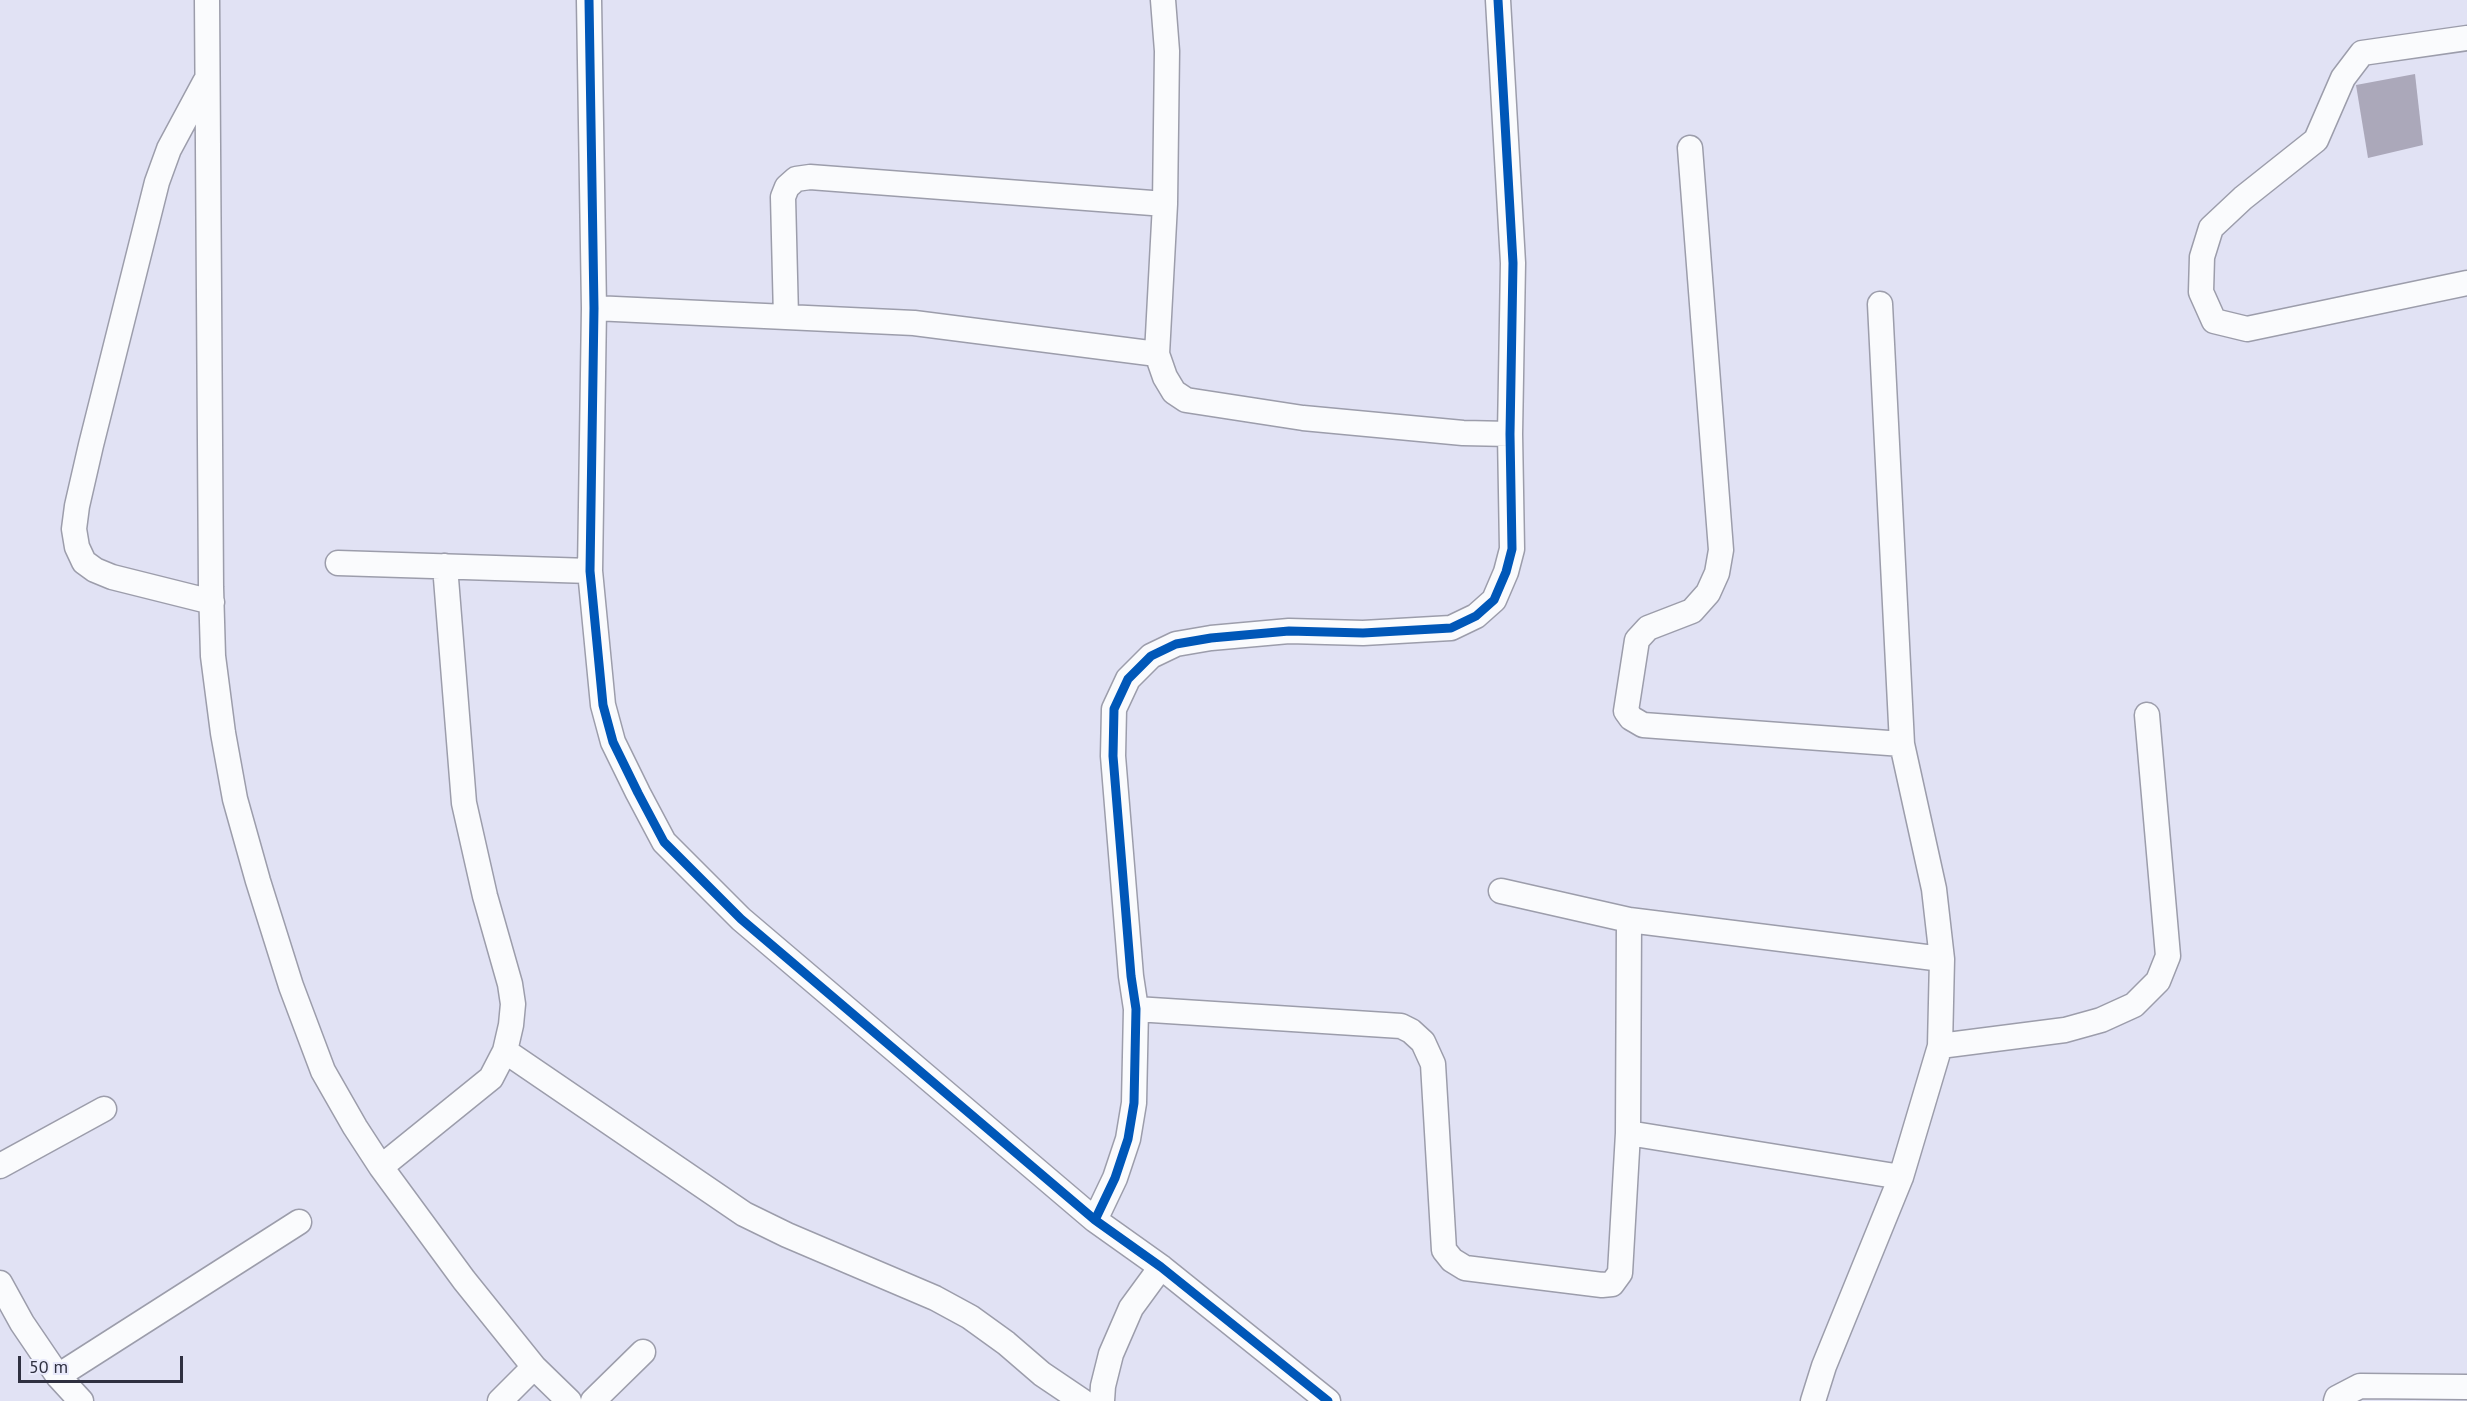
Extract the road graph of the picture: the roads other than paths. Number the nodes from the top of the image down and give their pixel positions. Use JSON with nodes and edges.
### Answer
{"nodes":[{"id":1,"x":207,"y":0,"type":"edge"},
{"id":2,"x":590,"y":0,"type":"edge"},
{"id":3,"x":1163,"y":0,"type":"edge"},
{"id":4,"x":1498,"y":0,"type":"edge"},
{"id":5,"x":2467,"y":38,"type":"edge"},
{"id":6,"x":206,"y":80,"type":"junction"},
{"id":7,"x":1690,"y":148,"type":"dead end"},
{"id":8,"x":1165,"y":204,"type":"junction"},
{"id":9,"x":2467,"y":283,"type":"edge"},
{"id":10,"x":1880,"y":304,"type":"dead end"},
{"id":11,"x":594,"y":308,"type":"junction"},
{"id":12,"x":786,"y":317,"type":"junction"},
{"id":13,"x":1157,"y":354,"type":"junction"},
{"id":14,"x":1510,"y":434,"type":"junction"},
{"id":15,"x":338,"y":563,"type":"dead end"},
{"id":16,"x":445,"y":566,"type":"junction"},
{"id":17,"x":590,"y":571,"type":"junction"},
{"id":18,"x":212,"y":602,"type":"junction"},
{"id":19,"x":2146,"y":715,"type":"dead end"},
{"id":20,"x":1902,"y":744,"type":"junction"},
{"id":21,"x":1501,"y":891,"type":"dead end"},
{"id":22,"x":1629,"y":920,"type":"junction"},
{"id":23,"x":1942,"y":960,"type":"junction"},
{"id":24,"x":1136,"y":1009,"type":"junction"},
{"id":25,"x":1940,"y":1046,"type":"junction"},
{"id":26,"x":505,"y":1051,"type":"junction"},
{"id":27,"x":104,"y":1109,"type":"dead end"},
{"id":28,"x":1628,"y":1133,"type":"junction"},
{"id":29,"x":0,"y":1166,"type":"edge"},
{"id":30,"x":381,"y":1167,"type":"junction"},
{"id":31,"x":1901,"y":1178,"type":"junction"},
{"id":32,"x":1095,"y":1220,"type":"junction"},
{"id":33,"x":299,"y":1222,"type":"dead end"},
{"id":34,"x":1161,"y":1268,"type":"junction"},
{"id":35,"x":0,"y":1283,"type":"edge"},
{"id":36,"x":643,"y":1352,"type":"dead end"},
{"id":37,"x":534,"y":1367,"type":"junction"},
{"id":38,"x":58,"y":1376,"type":"junction"},
{"id":39,"x":2467,"y":1387,"type":"edge"},
{"id":40,"x":81,"y":1401,"type":"edge"},
{"id":41,"x":500,"y":1401,"type":"edge"},
{"id":42,"x":569,"y":1401,"type":"edge"},
{"id":43,"x":593,"y":1401,"type":"edge"},
{"id":44,"x":1082,"y":1401,"type":"edge"},
{"id":45,"x":1102,"y":1401,"type":"edge"},
{"id":46,"x":1328,"y":1401,"type":"edge"},
{"id":47,"x":1813,"y":1401,"type":"edge"},
{"id":48,"x":2336,"y":1401,"type":"edge"}],
"edges":[{"from":1,"to":6,"type":"street"},
{"from":2,"to":11,"type":"street"},
{"from":3,"to":8,"type":"street"},
{"from":4,"to":14,"type":"street"},
{"from":5,"to":9,"type":"street"},
{"from":6,"to":18,"type":"street"},
{"from":6,"to":18,"type":"street"},
{"from":7,"to":20,"type":"street"},
{"from":8,"to":12,"type":"street"},
{"from":8,"to":13,"type":"street"},
{"from":10,"to":20,"type":"street"},
{"from":11,"to":12,"type":"street"},
{"from":11,"to":17,"type":"street"},
{"from":12,"to":13,"type":"street"},
{"from":13,"to":14,"type":"street"},
{"from":14,"to":24,"type":"street"},
{"from":15,"to":16,"type":"street"},
{"from":16,"to":17,"type":"street"},
{"from":16,"to":26,"type":"street"},
{"from":17,"to":32,"type":"street"},
{"from":18,"to":30,"type":"street"},
{"from":19,"to":25,"type":"street"},
{"from":20,"to":23,"type":"street"},
{"from":21,"to":22,"type":"street"},
{"from":22,"to":23,"type":"street"},
{"from":22,"to":28,"type":"street"},
{"from":23,"to":25,"type":"street"},
{"from":24,"to":28,"type":"street"},
{"from":24,"to":32,"type":"street"},
{"from":25,"to":31,"type":"street"},
{"from":26,"to":30,"type":"street"},
{"from":26,"to":44,"type":"street"},
{"from":27,"to":29,"type":"street"},
{"from":28,"to":31,"type":"street"},
{"from":30,"to":37,"type":"street"},
{"from":31,"to":47,"type":"street"},
{"from":32,"to":34,"type":"street"},
{"from":33,"to":38,"type":"street"},
{"from":34,"to":45,"type":"street"},
{"from":34,"to":46,"type":"street"},
{"from":35,"to":38,"type":"street"},
{"from":36,"to":43,"type":"street"},
{"from":37,"to":41,"type":"street"},
{"from":37,"to":42,"type":"street"},
{"from":38,"to":40,"type":"street"},
{"from":39,"to":48,"type":"street"}]}
